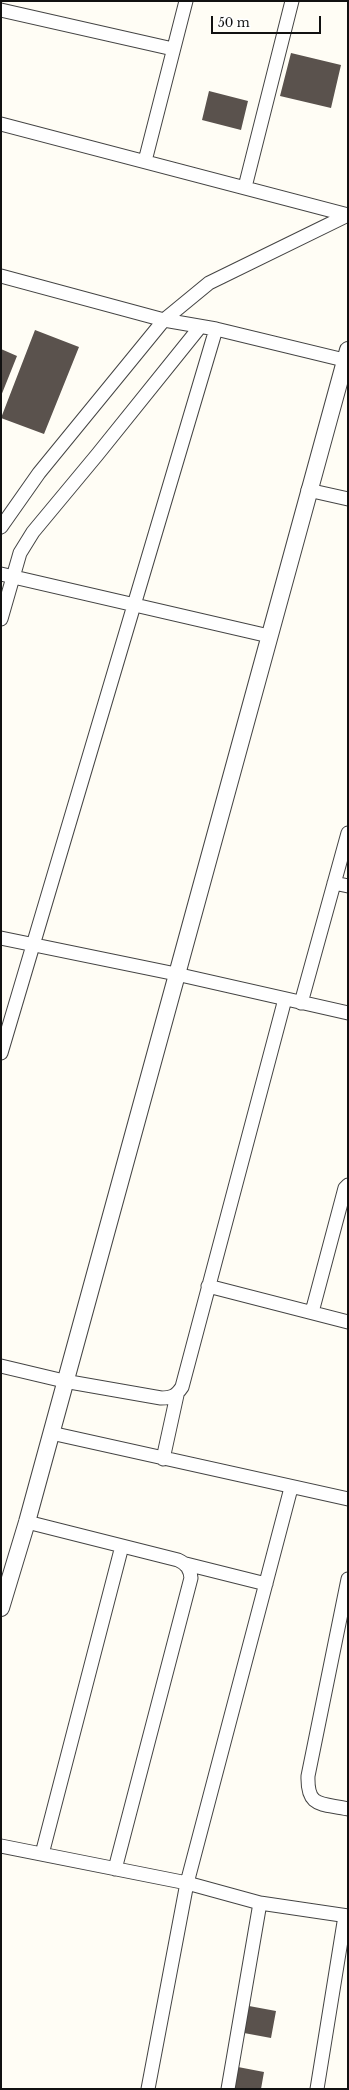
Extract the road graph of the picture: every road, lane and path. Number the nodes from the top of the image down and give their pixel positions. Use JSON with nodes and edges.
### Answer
{"nodes":[{"id":1,"x":186,"y":1,"type":"edge"},
{"id":2,"x":292,"y":1,"type":"edge"},
{"id":3,"x":1,"y":10,"type":"edge"},
{"id":4,"x":173,"y":49,"type":"junction"},
{"id":5,"x":1,"y":124,"type":"edge"},
{"id":6,"x":145,"y":161,"type":"junction"},
{"id":7,"x":245,"y":187,"type":"junction"},
{"id":8,"x":1,"y":276,"type":"edge"},
{"id":9,"x":164,"y":320,"type":"junction"},
{"id":10,"x":200,"y":327,"type":"junction"},
{"id":11,"x":216,"y":329,"type":"junction"},
{"id":12,"x":347,"y":358,"type":"edge"},
{"id":13,"x":308,"y":490,"type":"junction"},
{"id":14,"x":348,"y":499,"type":"edge"},
{"id":15,"x":1,"y":527,"type":"edge"},
{"id":16,"x":7,"y":575,"type":"edge"},
{"id":17,"x":133,"y":604,"type":"junction"},
{"id":18,"x":1,"y":619,"type":"edge"},
{"id":19,"x":269,"y":636,"type":"junction"},
{"id":20,"x":348,"y":833,"type":"edge"},
{"id":21,"x":334,"y":883,"type":"junction"},
{"id":22,"x":348,"y":886,"type":"edge"},
{"id":23,"x":1,"y":938,"type":"edge"},
{"id":24,"x":33,"y":945,"type":"junction"},
{"id":25,"x":176,"y":974,"type":"junction"},
{"id":26,"x":285,"y":999,"type":"junction"},
{"id":27,"x":301,"y":1004,"type":"junction"},
{"id":28,"x":348,"y":1013,"type":"edge"},
{"id":29,"x":1,"y":1053,"type":"edge"},
{"id":30,"x":348,"y":1185,"type":"edge"},
{"id":31,"x":208,"y":1286,"type":"junction"},
{"id":32,"x":312,"y":1312,"type":"junction"},
{"id":33,"x":348,"y":1322,"type":"edge"},
{"id":34,"x":1,"y":1366,"type":"edge"},
{"id":35,"x":64,"y":1381,"type":"junction"},
{"id":36,"x":177,"y":1395,"type":"junction"},
{"id":37,"x":51,"y":1433,"type":"junction"},
{"id":38,"x":163,"y":1458,"type":"junction"},
{"id":39,"x":291,"y":1488,"type":"junction"},
{"id":40,"x":348,"y":1499,"type":"edge"},
{"id":41,"x":27,"y":1522,"type":"junction"},
{"id":42,"x":122,"y":1546,"type":"junction"},
{"id":43,"x":186,"y":1564,"type":"junction"},
{"id":44,"x":348,"y":1579,"type":"edge"},
{"id":45,"x":266,"y":1584,"type":"junction"},
{"id":46,"x":1,"y":1608,"type":"edge"},
{"id":47,"x":348,"y":1808,"type":"edge"},
{"id":48,"x":1,"y":1846,"type":"edge"},
{"id":49,"x":42,"y":1854,"type":"junction"},
{"id":50,"x":115,"y":1869,"type":"junction"},
{"id":51,"x":187,"y":1883,"type":"junction"},
{"id":52,"x":260,"y":1903,"type":"junction"},
{"id":53,"x":346,"y":1916,"type":"edge"},
{"id":54,"x":148,"y":2089,"type":"edge"},
{"id":55,"x":228,"y":2089,"type":"edge"},
{"id":56,"x":317,"y":2089,"type":"edge"}],
"edges":[{"from":1,"to":4,"type":"street"},
{"from":2,"to":7,"type":"street"},
{"from":3,"to":4,"type":"street"},
{"from":4,"to":6,"type":"street"},
{"from":5,"to":6,"type":"street"},
{"from":6,"to":7,"type":"street"},
{"from":7,"to":9,"type":"street"},
{"from":8,"to":9,"type":"street"},
{"from":9,"to":10,"type":"street"},
{"from":9,"to":15,"type":"street"},
{"from":10,"to":11,"type":"street"},
{"from":10,"to":16,"type":"street"},
{"from":11,"to":12,"type":"street"},
{"from":11,"to":17,"type":"street"},
{"from":12,"to":13,"type":"street"},
{"from":13,"to":14,"type":"street"},
{"from":13,"to":19,"type":"street"},
{"from":16,"to":17,"type":"street"},
{"from":16,"to":18,"type":"street"},
{"from":17,"to":19,"type":"street"},
{"from":17,"to":24,"type":"street"},
{"from":19,"to":25,"type":"street"},
{"from":20,"to":21,"type":"street"},
{"from":21,"to":22,"type":"street"},
{"from":21,"to":27,"type":"street"},
{"from":23,"to":24,"type":"street"},
{"from":24,"to":25,"type":"street"},
{"from":24,"to":29,"type":"street"},
{"from":25,"to":26,"type":"street"},
{"from":25,"to":35,"type":"street"},
{"from":26,"to":27,"type":"street"},
{"from":26,"to":31,"type":"street"},
{"from":27,"to":28,"type":"street"},
{"from":30,"to":32,"type":"street"},
{"from":31,"to":32,"type":"street"},
{"from":31,"to":36,"type":"street"},
{"from":32,"to":33,"type":"street"},
{"from":34,"to":35,"type":"street"},
{"from":35,"to":36,"type":"street"},
{"from":35,"to":37,"type":"street"},
{"from":36,"to":38,"type":"street"},
{"from":37,"to":38,"type":"street"},
{"from":37,"to":41,"type":"street"},
{"from":38,"to":39,"type":"street"},
{"from":39,"to":40,"type":"street"},
{"from":39,"to":45,"type":"street"},
{"from":41,"to":42,"type":"street"},
{"from":41,"to":46,"type":"street"},
{"from":42,"to":43,"type":"street"},
{"from":42,"to":49,"type":"street"},
{"from":43,"to":45,"type":"street"},
{"from":43,"to":50,"type":"street"},
{"from":44,"to":47,"type":"street"},
{"from":45,"to":51,"type":"street"},
{"from":48,"to":49,"type":"street"},
{"from":49,"to":50,"type":"street"},
{"from":50,"to":51,"type":"street"},
{"from":51,"to":52,"type":"street"},
{"from":51,"to":54,"type":"street"},
{"from":52,"to":53,"type":"street"},
{"from":52,"to":55,"type":"street"},
{"from":53,"to":56,"type":"street"}]}
